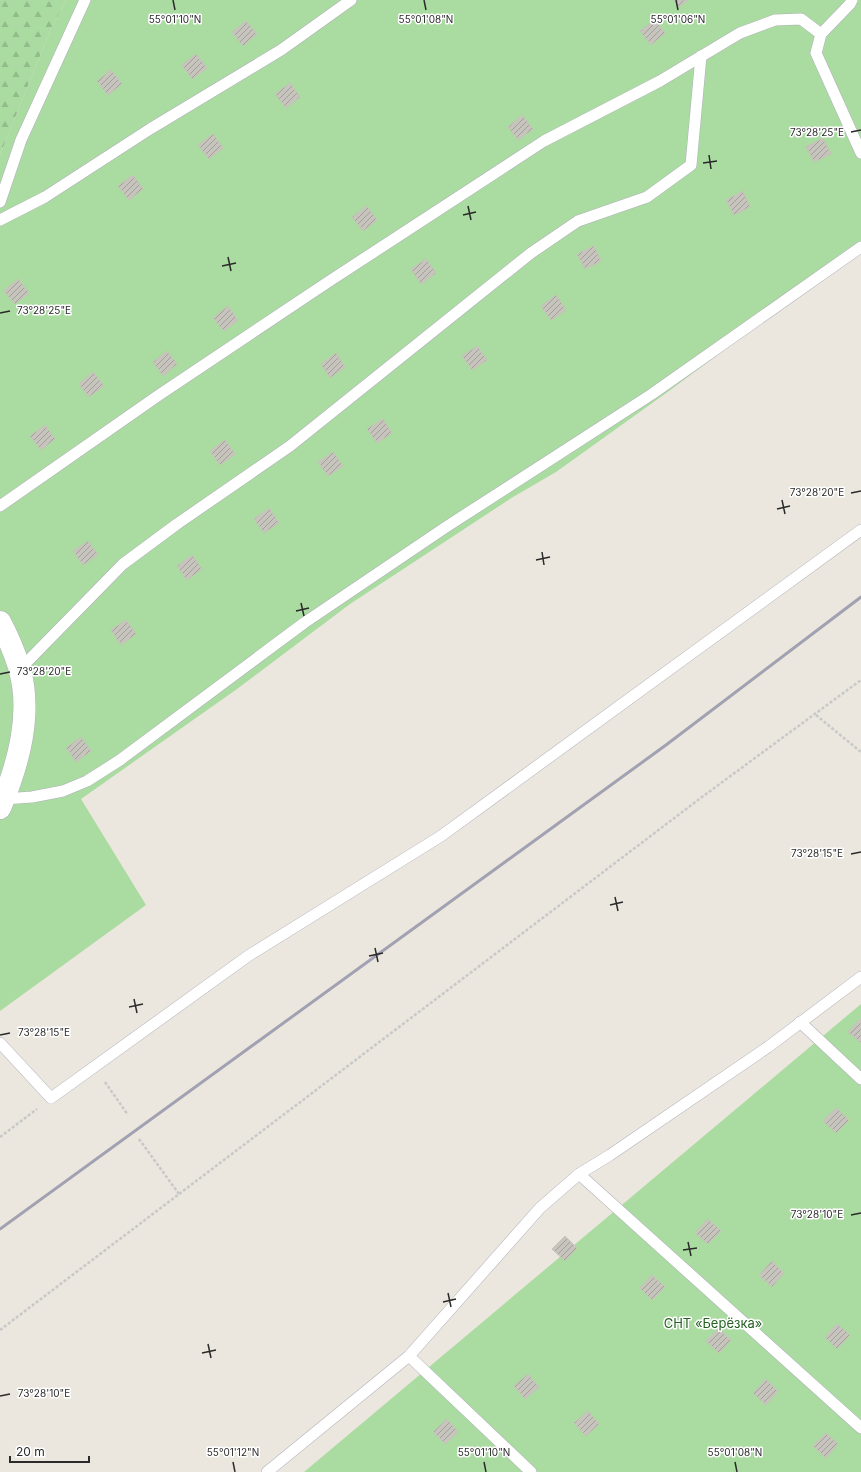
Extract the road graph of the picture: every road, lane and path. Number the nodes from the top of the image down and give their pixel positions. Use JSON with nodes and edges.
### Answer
{"nodes":[{"id":1,"x":85,"y":0,"type":"edge"},
{"id":2,"x":351,"y":0,"type":"edge"},
{"id":3,"x":852,"y":0,"type":"edge"},
{"id":4,"x":821,"y":34,"type":"junction"},
{"id":5,"x":701,"y":56,"type":"junction"},
{"id":6,"x":861,"y":153,"type":"edge"},
{"id":7,"x":0,"y":202,"type":"edge"},
{"id":8,"x":0,"y":220,"type":"edge"},
{"id":9,"x":861,"y":247,"type":"edge"},
{"id":10,"x":0,"y":506,"type":"edge"},
{"id":11,"x":861,"y":530,"type":"edge"},
{"id":12,"x":0,"y":622,"type":"edge"},
{"id":13,"x":20,"y":669,"type":"junction"},
{"id":14,"x":861,"y":680,"type":"edge"},
{"id":15,"x":816,"y":715,"type":"junction"},
{"id":16,"x":861,"y":752,"type":"edge"},
{"id":17,"x":2,"y":803,"type":"edge"},
{"id":18,"x":861,"y":977,"type":"edge"},
{"id":19,"x":800,"y":1022,"type":"junction"},
{"id":20,"x":0,"y":1043,"type":"edge"},
{"id":21,"x":94,"y":1066,"type":"junction"},
{"id":22,"x":861,"y":1079,"type":"edge"},
{"id":23,"x":51,"y":1098,"type":"junction"},
{"id":24,"x":128,"y":1115,"type":"dead end"},
{"id":25,"x":0,"y":1137,"type":"edge"},
{"id":26,"x":139,"y":1138,"type":"dead end"},
{"id":27,"x":579,"y":1174,"type":"junction"},
{"id":28,"x":179,"y":1194,"type":"junction"},
{"id":29,"x":0,"y":1330,"type":"edge"},
{"id":30,"x":410,"y":1356,"type":"junction"},
{"id":31,"x":861,"y":1428,"type":"edge"},
{"id":32,"x":267,"y":1472,"type":"edge"},
{"id":33,"x":531,"y":1472,"type":"edge"}],
"edges":[{"from":1,"to":7,"type":"lane"},
{"from":2,"to":8,"type":"lane"},
{"from":3,"to":4,"type":"lane"},
{"from":4,"to":5,"type":"lane"},
{"from":4,"to":6,"type":"lane"},
{"from":5,"to":10,"type":"lane"},
{"from":5,"to":13,"type":"lane"},
{"from":9,"to":17,"type":"lane"},
{"from":11,"to":21,"type":"lane"},
{"from":12,"to":13,"type":"street"},
{"from":13,"to":17,"type":"street"},
{"from":14,"to":15,"type":"path"},
{"from":15,"to":16,"type":"path"},
{"from":15,"to":28,"type":"path"},
{"from":18,"to":19,"type":"lane"},
{"from":19,"to":22,"type":"lane"},
{"from":19,"to":27,"type":"lane"},
{"from":20,"to":23,"type":"lane"},
{"from":21,"to":23,"type":"lane"},
{"from":21,"to":24,"type":"path"},
{"from":23,"to":25,"type":"path"},
{"from":26,"to":28,"type":"path"},
{"from":27,"to":30,"type":"lane"},
{"from":27,"to":31,"type":"lane"},
{"from":28,"to":29,"type":"path"},
{"from":30,"to":32,"type":"lane"},
{"from":30,"to":33,"type":"lane"}]}
